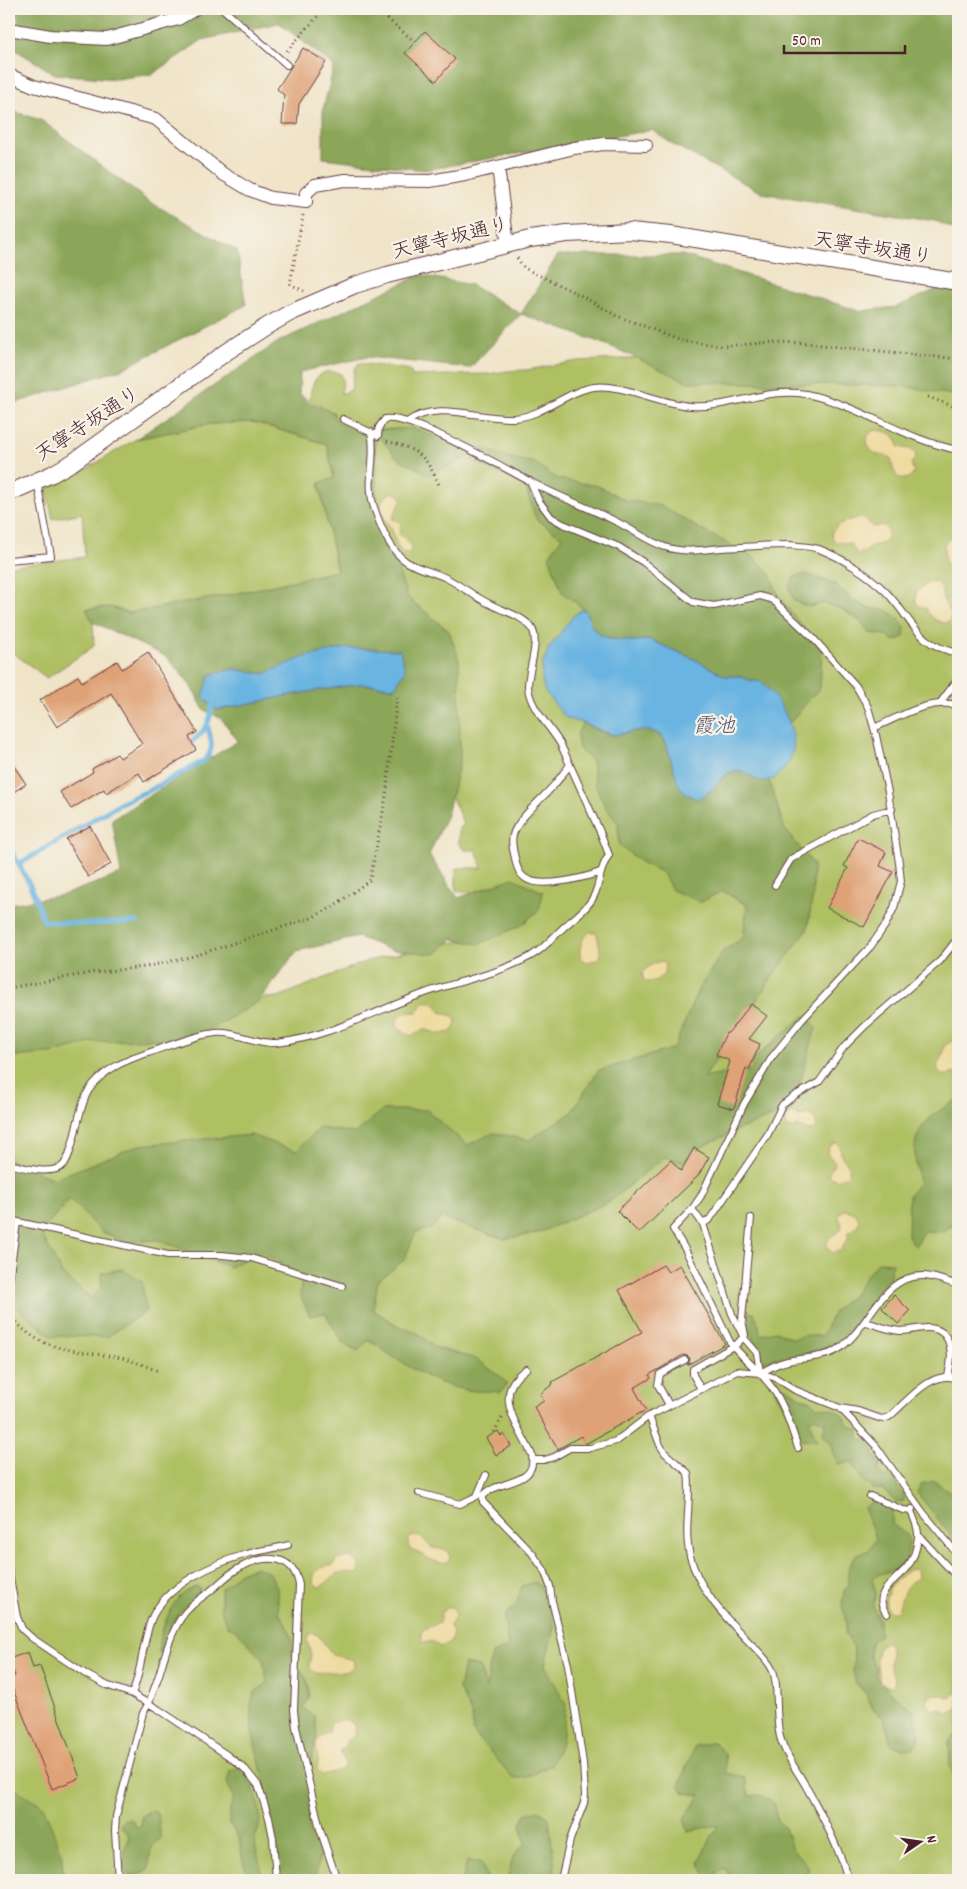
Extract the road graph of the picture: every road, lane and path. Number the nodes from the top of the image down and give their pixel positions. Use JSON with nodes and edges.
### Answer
{"nodes":[{"id":1,"x":195,"y":9,"type":"edge"},
{"id":2,"x":222,"y":9,"type":"edge"},
{"id":3,"x":324,"y":9,"type":"edge"},
{"id":4,"x":376,"y":9,"type":"edge"},
{"id":5,"x":9,"y":29,"type":"edge"},
{"id":6,"x":415,"y":42,"type":"dead end"},
{"id":7,"x":280,"y":59,"type":"junction"},
{"id":8,"x":287,"y":65,"type":"dead end"},
{"id":9,"x":9,"y":75,"type":"edge"},
{"id":10,"x":646,"y":145,"type":"dead end"},
{"id":11,"x":498,"y":167,"type":"junction"},
{"id":12,"x":306,"y":202,"type":"junction"},
{"id":13,"x":508,"y":245,"type":"junction"},
{"id":14,"x":958,"y":282,"type":"edge"},
{"id":15,"x":321,"y":298,"type":"junction"},
{"id":16,"x":958,"y":359,"type":"edge"},
{"id":17,"x":928,"y":397,"type":"dead end"},
{"id":18,"x":958,"y":408,"type":"edge"},
{"id":19,"x":343,"y":419,"type":"dead end"},
{"id":20,"x":407,"y":422,"type":"junction"},
{"id":21,"x":371,"y":432,"type":"junction"},
{"id":22,"x":378,"y":436,"type":"junction"},
{"id":23,"x":958,"y":450,"type":"edge"},
{"id":24,"x":37,"y":481,"type":"junction"},
{"id":25,"x":530,"y":481,"type":"junction"},
{"id":26,"x":440,"y":487,"type":"dead end"},
{"id":27,"x":9,"y":493,"type":"edge"},
{"id":28,"x":9,"y":560,"type":"edge"},
{"id":29,"x":958,"y":653,"type":"edge"},
{"id":30,"x":958,"y":679,"type":"edge"},
{"id":31,"x":397,"y":697,"type":"dead end"},
{"id":32,"x":940,"y":703,"type":"junction"},
{"id":33,"x":958,"y":705,"type":"edge"},
{"id":34,"x":874,"y":728,"type":"junction"},
{"id":35,"x":569,"y":766,"type":"junction"},
{"id":36,"x":892,"y":809,"type":"junction"},
{"id":37,"x":600,"y":872,"type":"junction"},
{"id":38,"x":775,"y":885,"type":"dead end"},
{"id":39,"x":958,"y":938,"type":"edge"},
{"id":40,"x":9,"y":988,"type":"edge"},
{"id":41,"x":9,"y":1164,"type":"edge"},
{"id":42,"x":692,"y":1210,"type":"junction"},
{"id":43,"x":751,"y":1218,"type":"dead end"},
{"id":44,"x":9,"y":1220,"type":"edge"},
{"id":45,"x":17,"y":1222,"type":"junction"},
{"id":46,"x":703,"y":1224,"type":"junction"},
{"id":47,"x":9,"y":1281,"type":"edge"},
{"id":48,"x":958,"y":1285,"type":"edge"},
{"id":49,"x":342,"y":1286,"type":"dead end"},
{"id":50,"x":9,"y":1309,"type":"edge"},
{"id":51,"x":866,"y":1322,"type":"junction"},
{"id":52,"x":744,"y":1338,"type":"junction"},
{"id":53,"x":733,"y":1347,"type":"junction"},
{"id":54,"x":685,"y":1360,"type":"dead end"},
{"id":55,"x":526,"y":1369,"type":"dead end"},
{"id":56,"x":158,"y":1371,"type":"dead end"},
{"id":57,"x":760,"y":1373,"type":"junction"},
{"id":58,"x":948,"y":1376,"type":"junction"},
{"id":59,"x":958,"y":1379,"type":"edge"},
{"id":60,"x":701,"y":1388,"type":"junction"},
{"id":61,"x":669,"y":1406,"type":"junction"},
{"id":62,"x":840,"y":1408,"type":"junction"},
{"id":63,"x":649,"y":1416,"type":"junction"},
{"id":64,"x":798,"y":1448,"type":"dead end"},
{"id":65,"x":533,"y":1460,"type":"junction"},
{"id":66,"x":486,"y":1476,"type":"dead end"},
{"id":67,"x":419,"y":1493,"type":"dead end"},
{"id":68,"x":870,"y":1496,"type":"dead end"},
{"id":69,"x":470,"y":1501,"type":"junction"},
{"id":70,"x":483,"y":1502,"type":"junction"},
{"id":71,"x":917,"y":1503,"type":"junction"},
{"id":72,"x":911,"y":1511,"type":"junction"},
{"id":73,"x":919,"y":1536,"type":"junction"},
{"id":74,"x":288,"y":1545,"type":"dead end"},
{"id":75,"x":958,"y":1555,"type":"edge"},
{"id":76,"x":9,"y":1573,"type":"edge"},
{"id":77,"x":958,"y":1578,"type":"edge"},
{"id":78,"x":887,"y":1614,"type":"dead end"},
{"id":79,"x":132,"y":1694,"type":"junction"},
{"id":80,"x":149,"y":1703,"type":"junction"},
{"id":81,"x":118,"y":1880,"type":"edge"},
{"id":82,"x":276,"y":1880,"type":"edge"},
{"id":83,"x":337,"y":1880,"type":"edge"},
{"id":84,"x":561,"y":1880,"type":"edge"},
{"id":85,"x":848,"y":1880,"type":"edge"}],
"edges":[{"from":1,"to":5,"type":"street"},
{"from":2,"to":7,"type":"lane"},
{"from":3,"to":7,"type":"path"},
{"from":4,"to":6,"type":"path"},
{"from":7,"to":8,"type":"lane"},
{"from":9,"to":12,"type":"street"},
{"from":10,"to":11,"type":"street"},
{"from":11,"to":12,"type":"street"},
{"from":11,"to":13,"type":"street"},
{"from":12,"to":15,"type":"path"},
{"from":13,"to":14,"type":"street","name":"天寧寺坂通り"},
{"from":13,"to":15,"type":"street","name":"天寧寺坂通り"},
{"from":13,"to":16,"type":"path"},
{"from":15,"to":24,"type":"street","name":"天寧寺坂通り"},
{"from":17,"to":18,"type":"path"},
{"from":19,"to":21,"type":"lane"},
{"from":20,"to":22,"type":"lane"},
{"from":20,"to":23,"type":"lane"},
{"from":20,"to":25,"type":"lane"},
{"from":21,"to":22,"type":"lane"},
{"from":21,"to":35,"type":"lane"},
{"from":22,"to":26,"type":"path"},
{"from":24,"to":27,"type":"street","name":"天寧寺坂通り"},
{"from":24,"to":28,"type":"lane"},
{"from":25,"to":29,"type":"lane"},
{"from":25,"to":34,"type":"lane"},
{"from":30,"to":32,"type":"lane"},
{"from":31,"to":40,"type":"path"},
{"from":32,"to":33,"type":"lane"},
{"from":32,"to":34,"type":"lane"},
{"from":34,"to":36,"type":"lane"},
{"from":35,"to":37,"type":"lane"},
{"from":35,"to":37,"type":"lane"},
{"from":36,"to":38,"type":"lane"},
{"from":36,"to":42,"type":"lane"},
{"from":37,"to":41,"type":"lane"},
{"from":39,"to":46,"type":"lane"},
{"from":42,"to":46,"type":"lane"},
{"from":42,"to":53,"type":"lane"},
{"from":43,"to":52,"type":"lane"},
{"from":44,"to":45,"type":"lane"},
{"from":45,"to":47,"type":"lane"},
{"from":45,"to":49,"type":"lane"},
{"from":46,"to":52,"type":"lane"},
{"from":48,"to":51,"type":"lane"},
{"from":50,"to":56,"type":"path"},
{"from":51,"to":57,"type":"lane"},
{"from":51,"to":58,"type":"lane"},
{"from":52,"to":53,"type":"lane"},
{"from":52,"to":57,"type":"lane"},
{"from":53,"to":57,"type":"lane"},
{"from":53,"to":60,"type":"lane"},
{"from":54,"to":61,"type":"lane"},
{"from":55,"to":65,"type":"lane"},
{"from":57,"to":60,"type":"lane"},
{"from":57,"to":62,"type":"lane"},
{"from":57,"to":64,"type":"lane"},
{"from":58,"to":59,"type":"lane"},
{"from":58,"to":62,"type":"lane"},
{"from":60,"to":61,"type":"lane"},
{"from":61,"to":63,"type":"lane"},
{"from":62,"to":71,"type":"lane"},
{"from":63,"to":65,"type":"lane"},
{"from":63,"to":85,"type":"lane"},
{"from":65,"to":70,"type":"lane"},
{"from":66,"to":69,"type":"lane"},
{"from":67,"to":69,"type":"lane"},
{"from":68,"to":72,"type":"lane"},
{"from":69,"to":70,"type":"lane"},
{"from":70,"to":84,"type":"lane"},
{"from":71,"to":72,"type":"lane"},
{"from":71,"to":75,"type":"lane"},
{"from":72,"to":73,"type":"lane"},
{"from":73,"to":77,"type":"lane"},
{"from":73,"to":78,"type":"lane"},
{"from":74,"to":79,"type":"lane"},
{"from":76,"to":79,"type":"lane"},
{"from":79,"to":80,"type":"lane"},
{"from":80,"to":81,"type":"lane"},
{"from":80,"to":82,"type":"lane"},
{"from":80,"to":83,"type":"lane"}]}
